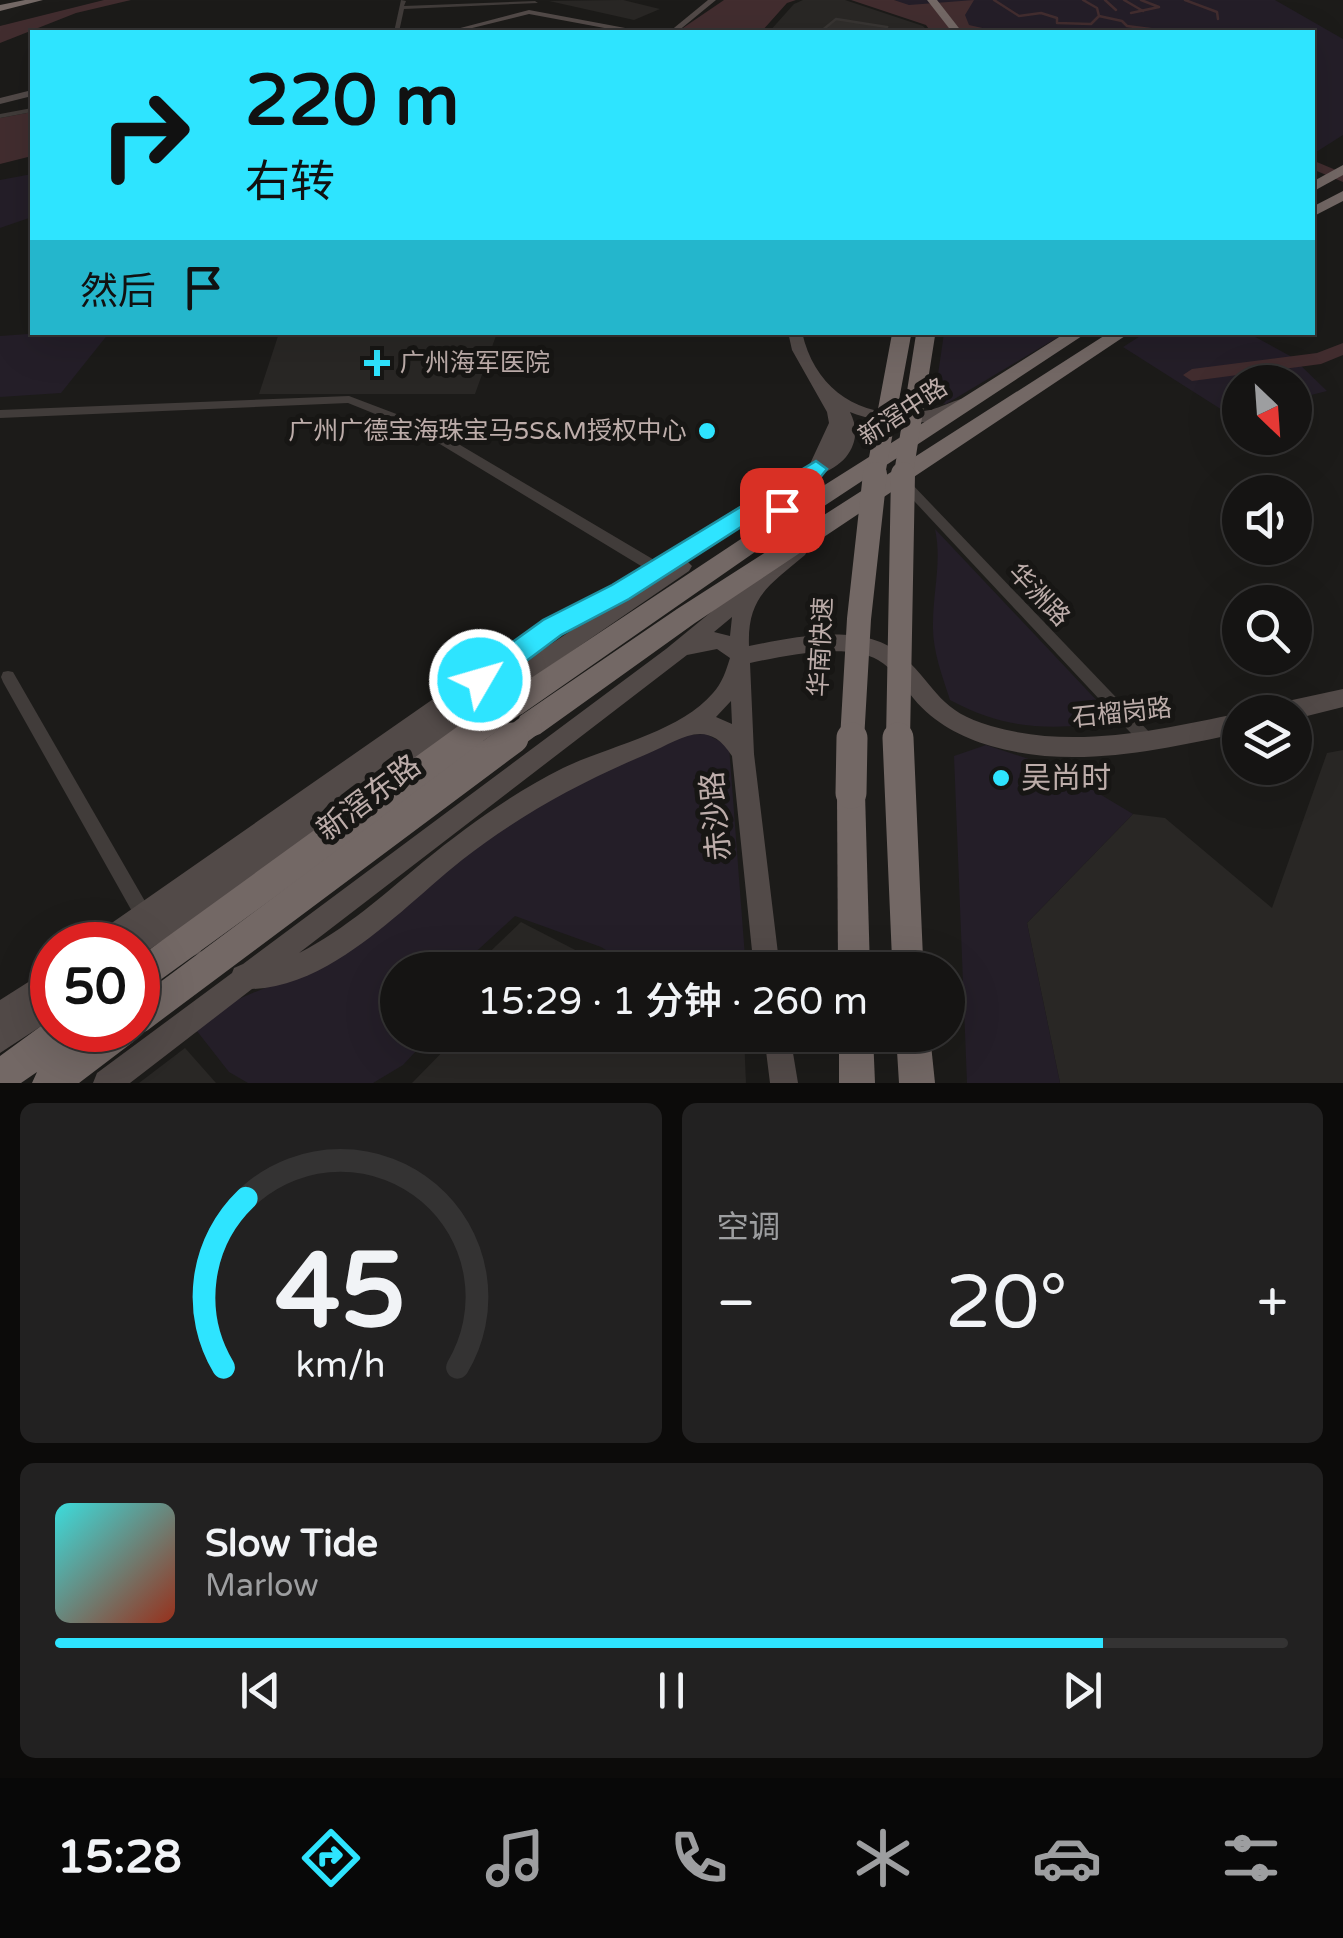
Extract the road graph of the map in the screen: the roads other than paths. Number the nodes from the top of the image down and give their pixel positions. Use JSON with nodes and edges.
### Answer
{"nodes":[{"id":1,"x":23,"y":0,"type":"edge"},
{"id":2,"x":38,"y":0,"type":"edge"},
{"id":3,"x":712,"y":0,"type":"edge"},
{"id":4,"x":919,"y":0,"type":"edge"},
{"id":5,"x":932,"y":0,"type":"edge"},
{"id":6,"x":538,"y":1,"type":"edge"},
{"id":7,"x":402,"y":4,"type":"edge"},
{"id":8,"x":0,"y":7,"type":"edge"},
{"id":9,"x":529,"y":12,"type":"junction"},
{"id":10,"x":396,"y":30,"type":"edge"},
{"id":11,"x":457,"y":30,"type":"edge"},
{"id":12,"x":625,"y":30,"type":"edge"},
{"id":13,"x":675,"y":30,"type":"edge"},
{"id":14,"x":942,"y":30,"type":"edge"},
{"id":15,"x":956,"y":30,"type":"edge"},
{"id":16,"x":30,"y":93,"type":"edge"},
{"id":17,"x":0,"y":100,"type":"edge"},
{"id":18,"x":30,"y":110,"type":"edge"},
{"id":19,"x":0,"y":116,"type":"edge"},
{"id":20,"x":1343,"y":169,"type":"edge"},
{"id":21,"x":1315,"y":186,"type":"edge"},
{"id":22,"x":1343,"y":195,"type":"edge"},
{"id":23,"x":1315,"y":212,"type":"edge"},
{"id":24,"x":796,"y":335,"type":"edge"},
{"id":25,"x":901,"y":335,"type":"edge"},
{"id":26,"x":926,"y":335,"type":"edge"},
{"id":27,"x":1075,"y":335,"type":"edge"},
{"id":28,"x":1118,"y":335,"type":"edge"},
{"id":29,"x":822,"y":388,"type":"junction"},
{"id":30,"x":979,"y":396,"type":"junction"},
{"id":31,"x":0,"y":414,"type":"edge"},
{"id":32,"x":811,"y":475,"type":"junction"},
{"id":33,"x":900,"y":478,"type":"junction"},
{"id":34,"x":831,"y":522,"type":"junction"},
{"id":35,"x":757,"y":538,"type":"junction"},
{"id":36,"x":683,"y":566,"type":"joint"},
{"id":37,"x":656,"y":568,"type":"junction"},
{"id":38,"x":758,"y":587,"type":"junction"},
{"id":39,"x":673,"y":655,"type":"junction"},
{"id":40,"x":742,"y":656,"type":"junction"},
{"id":41,"x":8,"y":677,"type":"dead end"},
{"id":42,"x":1343,"y":698,"type":"edge"},
{"id":43,"x":1312,"y":705,"type":"edge"},
{"id":44,"x":522,"y":715,"type":"junction"},
{"id":45,"x":689,"y":723,"type":"junction"},
{"id":46,"x":1222,"y":726,"type":"edge"},
{"id":47,"x":1148,"y":741,"type":"junction"},
{"id":48,"x":743,"y":754,"type":"junction"},
{"id":49,"x":250,"y":863,"type":"junction"},
{"id":50,"x":153,"y":920,"type":"junction"},
{"id":51,"x":149,"y":922,"type":"edge"},
{"id":52,"x":314,"y":925,"type":"junction"},
{"id":53,"x":160,"y":952,"type":"edge"},
{"id":54,"x":765,"y":952,"type":"edge"},
{"id":55,"x":854,"y":952,"type":"edge"},
{"id":56,"x":907,"y":952,"type":"edge"},
{"id":57,"x":160,"y":962,"type":"edge"},
{"id":58,"x":244,"y":977,"type":"junction"},
{"id":59,"x":30,"y":995,"type":"edge"},
{"id":60,"x":160,"y":1001,"type":"edge"},
{"id":61,"x":0,"y":1016,"type":"edge"},
{"id":62,"x":30,"y":1019,"type":"edge"},
{"id":63,"x":0,"y":1040,"type":"edge"},
{"id":64,"x":160,"y":1042,"type":"joint"},
{"id":65,"x":35,"y":1052,"type":"edge"},
{"id":66,"x":92,"y":1052,"type":"edge"},
{"id":67,"x":147,"y":1052,"type":"edge"},
{"id":68,"x":779,"y":1052,"type":"edge"},
{"id":69,"x":856,"y":1052,"type":"edge"},
{"id":70,"x":914,"y":1052,"type":"edge"},
{"id":71,"x":0,"y":1077,"type":"edge"},
{"id":72,"x":50,"y":1083,"type":"edge"},
{"id":73,"x":106,"y":1083,"type":"edge"},
{"id":74,"x":784,"y":1083,"type":"edge"},
{"id":75,"x":857,"y":1083,"type":"edge"},
{"id":76,"x":917,"y":1083,"type":"edge"}],
"edges":[{"from":1,"to":8,"type":"highway"},
{"from":2,"to":8,"type":"highway"},
{"from":3,"to":13,"type":"main road"},
{"from":4,"to":14,"type":"highway"},
{"from":5,"to":15,"type":"highway"},
{"from":6,"to":7,"type":"street"},
{"from":6,"to":9,"type":"street"},
{"from":7,"to":10,"type":"street"},
{"from":9,"to":11,"type":"main road"},
{"from":9,"to":12,"type":"main road"},
{"from":16,"to":17,"type":"main road"},
{"from":18,"to":19,"type":"street"},
{"from":20,"to":21,"type":"highway"},
{"from":22,"to":23,"type":"highway"},
{"from":24,"to":29,"type":"main road"},
{"from":25,"to":55,"type":"highway","name":"华南快速","bridge":true},
{"from":26,"to":56,"type":"highway","bridge":true},
{"from":27,"to":30,"type":"highway","name":"新滘中路"},
{"from":28,"to":33,"type":"highway"},
{"from":29,"to":30,"type":"main road"},
{"from":29,"to":32,"type":"main road"},
{"from":30,"to":35,"type":"highway","name":"新滘中路"},
{"from":31,"to":37,"type":"street"},
{"from":32,"to":35,"type":"highway"},
{"from":32,"to":37,"type":"main road"},
{"from":33,"to":34,"type":"highway","name":"新滘东路"},
{"from":33,"to":47,"type":"street","name":"华洲路"},
{"from":34,"to":38,"type":"main road"},
{"from":34,"to":44,"type":"highway","name":"新滘东路"},
{"from":35,"to":36,"type":"highway"},
{"from":35,"to":44,"type":"highway","name":"新滘东路"},
{"from":36,"to":49,"type":"main road"},
{"from":37,"to":50,"type":"main road"},
{"from":38,"to":39,"type":"main road"},
{"from":38,"to":40,"type":"main road","name":"赤沙路"},
{"from":39,"to":40,"type":"main road"},
{"from":39,"to":52,"type":"main road"},
{"from":40,"to":45,"type":"main road"},
{"from":40,"to":47,"type":"main road","name":"石榴岗路"},
{"from":40,"to":48,"type":"main road","name":"赤沙路"},
{"from":41,"to":50,"type":"street"},
{"from":42,"to":43,"type":"main road"},
{"from":44,"to":57,"type":"highway","name":"新滘东路","bridge":true},
{"from":44,"to":60,"type":"highway","name":"新滘东路","bridge":true},
{"from":45,"to":48,"type":"main road"},
{"from":45,"to":58,"type":"main road"},
{"from":46,"to":47,"type":"main road","name":"石榴岗路"},
{"from":48,"to":54,"type":"main road","name":"赤沙路"},
{"from":49,"to":50,"type":"main road"},
{"from":49,"to":52,"type":"main road"},
{"from":50,"to":51,"type":"main road"},
{"from":50,"to":58,"type":"main road"},
{"from":52,"to":58,"type":"main road"},
{"from":53,"to":64,"type":"main road"},
{"from":58,"to":64,"type":"main road"},
{"from":59,"to":61,"type":"main road"},
{"from":62,"to":63,"type":"main road"},
{"from":65,"to":71,"type":"highway"},
{"from":66,"to":72,"type":"highway"},
{"from":67,"to":73,"type":"main road"},
{"from":68,"to":74,"type":"main road"},
{"from":69,"to":75,"type":"highway"},
{"from":70,"to":76,"type":"highway"}]}
